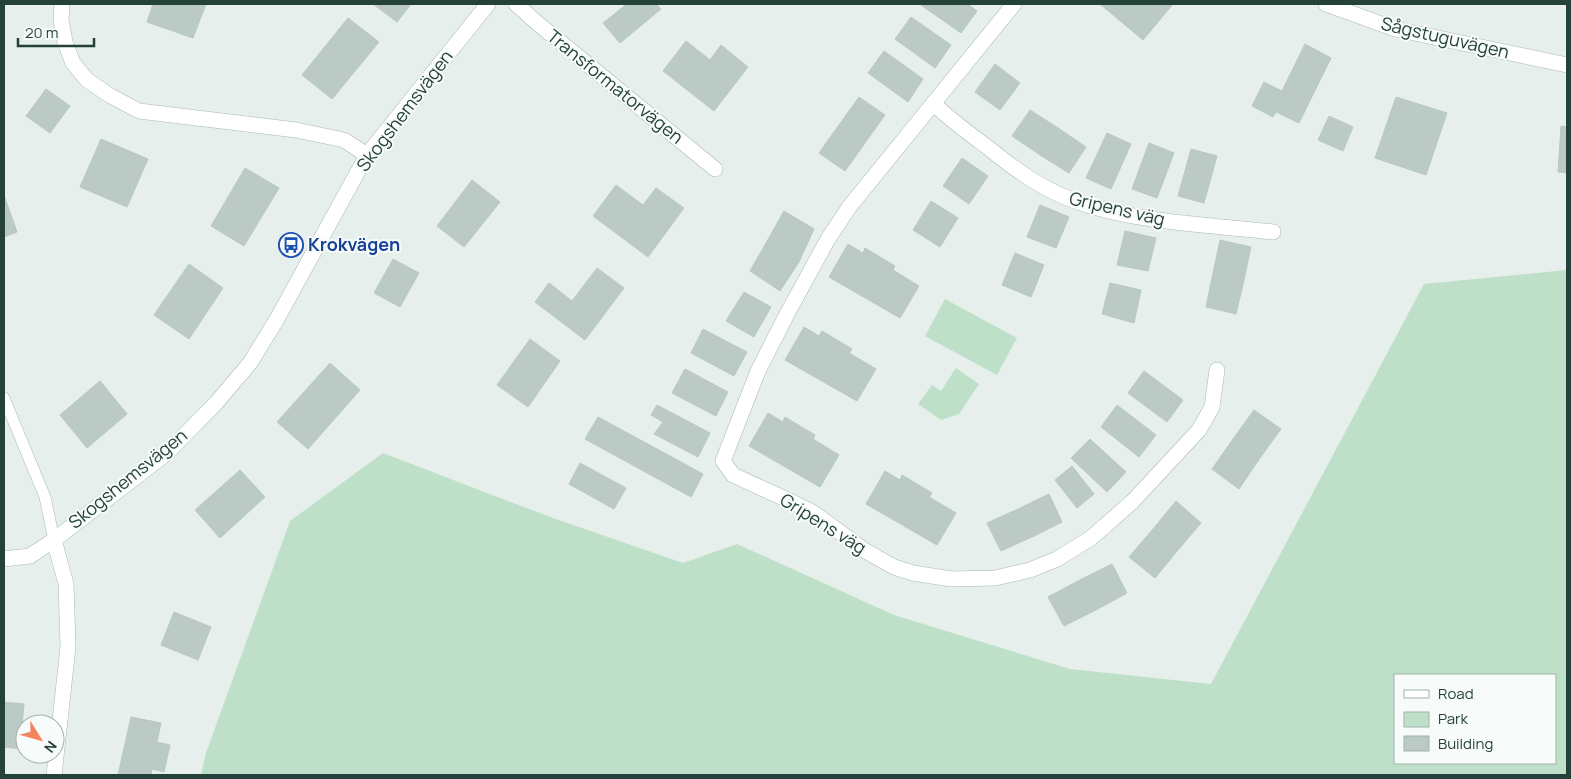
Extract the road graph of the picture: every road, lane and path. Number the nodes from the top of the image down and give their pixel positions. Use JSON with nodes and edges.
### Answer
{"nodes":[{"id":1,"x":62,"y":4,"type":"edge"},
{"id":2,"x":488,"y":4,"type":"edge"},
{"id":3,"x":516,"y":4,"type":"edge"},
{"id":4,"x":1014,"y":4,"type":"edge"},
{"id":5,"x":1326,"y":4,"type":"edge"},
{"id":6,"x":1567,"y":65,"type":"edge"},
{"id":7,"x":933,"y":103,"type":"junction"},
{"id":8,"x":367,"y":155,"type":"junction"},
{"id":9,"x":716,"y":169,"type":"dead end"},
{"id":10,"x":1272,"y":232,"type":"dead end"},
{"id":11,"x":1217,"y":370,"type":"dead end"},
{"id":12,"x":4,"y":398,"type":"edge"},
{"id":13,"x":54,"y":540,"type":"junction"},
{"id":14,"x":4,"y":559,"type":"edge"},
{"id":15,"x":54,"y":775,"type":"edge"}],
"edges":[{"from":1,"to":8,"type":"street"},
{"from":2,"to":8,"type":"street","name":"Skogshemsvägen"},
{"from":3,"to":9,"type":"street","name":"Transformatorvägen"},
{"from":4,"to":7,"type":"street","name":"Gripens väg"},
{"from":5,"to":6,"type":"street","name":"Sågstuguvägen"},
{"from":7,"to":10,"type":"street","name":"Gripens väg"},
{"from":7,"to":11,"type":"street","name":"Gripens väg"},
{"from":8,"to":13,"type":"street","name":"Skogshemsvägen"},
{"from":12,"to":13,"type":"lane"},
{"from":13,"to":14,"type":"street","name":"Skogshemsvägen"},
{"from":13,"to":15,"type":"street"}]}
